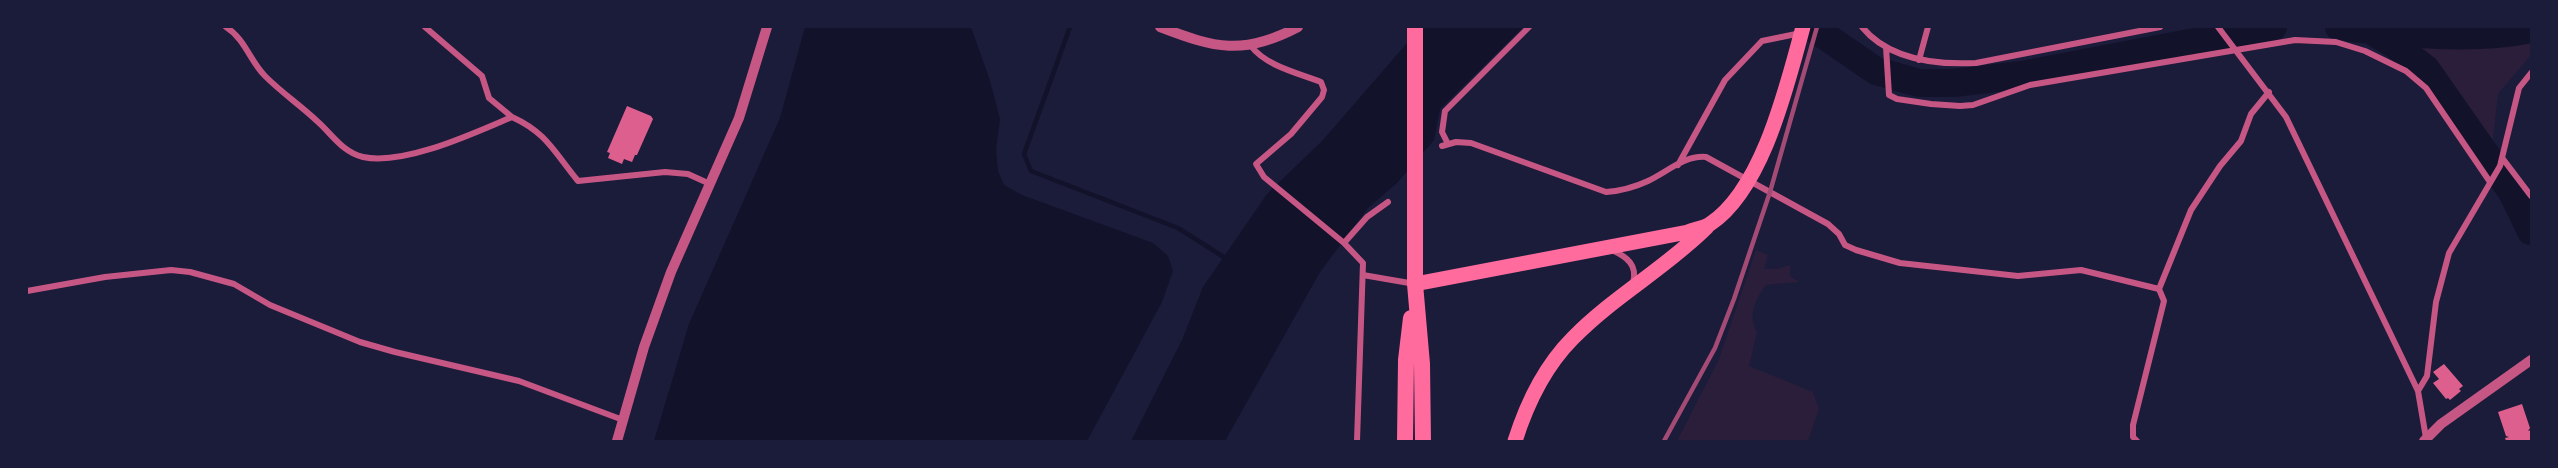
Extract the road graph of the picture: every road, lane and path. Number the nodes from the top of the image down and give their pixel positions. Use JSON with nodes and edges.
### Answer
{"nodes":[{"id":1,"x":226,"y":27,"type":"edge"},
{"id":2,"x":425,"y":27,"type":"edge"},
{"id":3,"x":767,"y":27,"type":"edge"},
{"id":4,"x":1160,"y":27,"type":"edge"},
{"id":5,"x":1298,"y":27,"type":"edge"},
{"id":6,"x":1415,"y":27,"type":"edge"},
{"id":7,"x":1529,"y":27,"type":"edge"},
{"id":8,"x":1862,"y":27,"type":"edge"},
{"id":9,"x":1928,"y":27,"type":"edge"},
{"id":10,"x":2160,"y":27,"type":"edge"},
{"id":11,"x":2218,"y":27,"type":"edge"},
{"id":12,"x":1802,"y":30,"type":"edge"},
{"id":13,"x":1251,"y":46,"type":"junction"},
{"id":14,"x":1886,"y":47,"type":"junction"},
{"id":15,"x":2235,"y":48,"type":"junction"},
{"id":16,"x":1919,"y":60,"type":"junction"},
{"id":17,"x":2531,"y":73,"type":"edge"},
{"id":18,"x":2269,"y":92,"type":"junction"},
{"id":19,"x":512,"y":117,"type":"junction"},
{"id":20,"x":2502,"y":162,"type":"junction"},
{"id":21,"x":1677,"y":165,"type":"junction"},
{"id":22,"x":2492,"y":179,"type":"junction"},
{"id":23,"x":1747,"y":182,"type":"junction"},
{"id":24,"x":711,"y":184,"type":"junction"},
{"id":25,"x":2531,"y":196,"type":"edge"},
{"id":26,"x":1388,"y":202,"type":"dead end"},
{"id":27,"x":1709,"y":224,"type":"junction"},
{"id":28,"x":1344,"y":243,"type":"junction"},
{"id":29,"x":1606,"y":248,"type":"junction"},
{"id":30,"x":1363,"y":275,"type":"junction"},
{"id":31,"x":1415,"y":284,"type":"junction"},
{"id":32,"x":1631,"y":289,"type":"junction"},
{"id":33,"x":2159,"y":289,"type":"junction"},
{"id":34,"x":27,"y":291,"type":"edge"},
{"id":35,"x":2531,"y":360,"type":"edge"},
{"id":36,"x":2418,"y":391,"type":"junction"},
{"id":37,"x":623,"y":420,"type":"junction"},
{"id":38,"x":2425,"y":439,"type":"edge"},
{"id":39,"x":617,"y":441,"type":"edge"},
{"id":40,"x":1357,"y":441,"type":"edge"},
{"id":41,"x":1405,"y":441,"type":"edge"},
{"id":42,"x":1424,"y":441,"type":"edge"},
{"id":43,"x":1515,"y":441,"type":"edge"},
{"id":44,"x":2137,"y":441,"type":"edge"}],
"edges":[{"from":1,"to":19,"type":"street"},
{"from":2,"to":19,"type":"street"},
{"from":3,"to":24,"type":"street"},
{"from":4,"to":13,"type":"street"},
{"from":5,"to":13,"type":"street"},
{"from":6,"to":31,"type":"highway"},
{"from":7,"to":21,"type":"street"},
{"from":8,"to":14,"type":"street"},
{"from":9,"to":16,"type":"street"},
{"from":10,"to":16,"type":"street"},
{"from":11,"to":15,"type":"street"},
{"from":12,"to":21,"type":"street"},
{"from":12,"to":23,"type":"main road"},
{"from":13,"to":28,"type":"street"},
{"from":14,"to":15,"type":"street"},
{"from":14,"to":16,"type":"street"},
{"from":15,"to":18,"type":"street"},
{"from":15,"to":22,"type":"street"},
{"from":17,"to":20,"type":"street"},
{"from":18,"to":33,"type":"street"},
{"from":18,"to":36,"type":"street"},
{"from":19,"to":24,"type":"street"},
{"from":20,"to":22,"type":"street"},
{"from":20,"to":25,"type":"street"},
{"from":21,"to":23,"type":"street"},
{"from":22,"to":36,"type":"street"},
{"from":23,"to":27,"type":"main road"},
{"from":23,"to":33,"type":"street"},
{"from":24,"to":37,"type":"street"},
{"from":26,"to":28,"type":"street"},
{"from":27,"to":29,"type":"main road"},
{"from":27,"to":32,"type":"main road"},
{"from":28,"to":30,"type":"street"},
{"from":29,"to":31,"type":"main road"},
{"from":29,"to":32,"type":"street"},
{"from":30,"to":31,"type":"street"},
{"from":30,"to":40,"type":"street"},
{"from":31,"to":41,"type":"highway"},
{"from":31,"to":42,"type":"highway"},
{"from":32,"to":43,"type":"main road"},
{"from":33,"to":44,"type":"street"},
{"from":34,"to":37,"type":"street"},
{"from":35,"to":38,"type":"street"},
{"from":36,"to":38,"type":"street"},
{"from":37,"to":39,"type":"street"}]}
